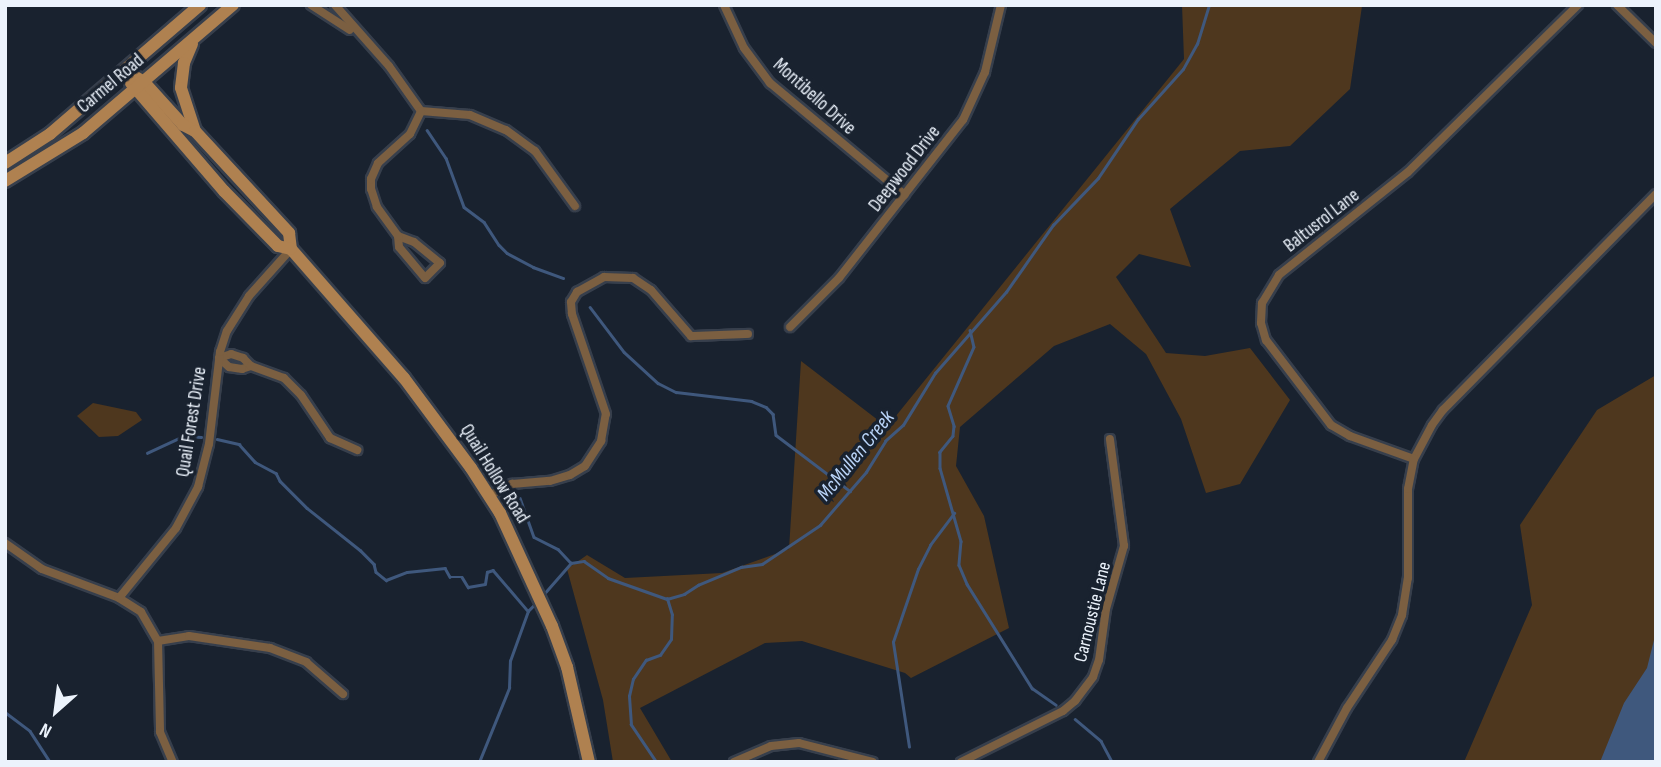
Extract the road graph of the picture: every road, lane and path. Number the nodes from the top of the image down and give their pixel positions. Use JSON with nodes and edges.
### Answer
{"nodes":[{"id":1,"x":200,"y":5,"type":"edge"},
{"id":2,"x":233,"y":5,"type":"edge"},
{"id":3,"x":311,"y":5,"type":"edge"},
{"id":4,"x":335,"y":5,"type":"edge"},
{"id":5,"x":724,"y":5,"type":"edge"},
{"id":6,"x":1001,"y":5,"type":"edge"},
{"id":7,"x":1578,"y":5,"type":"edge"},
{"id":8,"x":1617,"y":5,"type":"edge"},
{"id":9,"x":195,"y":38,"type":"junction"},
{"id":10,"x":368,"y":40,"type":"junction"},
{"id":11,"x":1656,"y":43,"type":"edge"},
{"id":12,"x":125,"y":71,"type":"junction"},
{"id":13,"x":139,"y":86,"type":"junction"},
{"id":14,"x":421,"y":111,"type":"junction"},
{"id":15,"x":195,"y":131,"type":"junction"},
{"id":16,"x":5,"y":163,"type":"edge"},
{"id":17,"x":5,"y":181,"type":"edge"},
{"id":18,"x":1656,"y":194,"type":"edge"},
{"id":19,"x":905,"y":195,"type":"junction"},
{"id":20,"x":575,"y":206,"type":"dead end"},
{"id":21,"x":398,"y":236,"type":"junction"},
{"id":22,"x":291,"y":249,"type":"junction"},
{"id":23,"x":790,"y":327,"type":"dead end"},
{"id":24,"x":748,"y":334,"type":"dead end"},
{"id":25,"x":219,"y":358,"type":"junction"},
{"id":26,"x":1110,"y":439,"type":"dead end"},
{"id":27,"x":357,"y":450,"type":"dead end"},
{"id":28,"x":1415,"y":459,"type":"junction"},
{"id":29,"x":489,"y":496,"type":"junction"},
{"id":30,"x":5,"y":543,"type":"edge"},
{"id":31,"x":119,"y":598,"type":"junction"},
{"id":32,"x":158,"y":641,"type":"junction"},
{"id":33,"x":343,"y":694,"type":"dead end"},
{"id":34,"x":750,"y":758,"type":"edge"},
{"id":35,"x":173,"y":762,"type":"edge"},
{"id":36,"x":589,"y":762,"type":"edge"},
{"id":37,"x":734,"y":762,"type":"edge"},
{"id":38,"x":873,"y":762,"type":"edge"},
{"id":39,"x":961,"y":762,"type":"edge"},
{"id":40,"x":1318,"y":762,"type":"edge"}],
"edges":[{"from":1,"to":12,"type":"main road","name":"Carmel Road"},
{"from":2,"to":9,"type":"main road","name":"Carmel Road"},
{"from":3,"to":10,"type":"street"},
{"from":4,"to":10,"type":"street"},
{"from":5,"to":19,"type":"street","name":"Montibello Drive"},
{"from":6,"to":19,"type":"street","name":"Deepwood Drive"},
{"from":7,"to":28,"type":"street","name":"Baltusrol Lane"},
{"from":8,"to":11,"type":"street"},
{"from":9,"to":13,"type":"main road","name":"Carmel Road"},
{"from":9,"to":15,"type":"main road"},
{"from":10,"to":14,"type":"street"},
{"from":12,"to":13,"type":"main road","name":"Quail Hollow Road"},
{"from":12,"to":16,"type":"main road","name":"Carmel Road"},
{"from":13,"to":15,"type":"main road","name":"Quail Hollow Road"},
{"from":13,"to":17,"type":"main road","name":"Carmel Road"},
{"from":13,"to":22,"type":"main road","name":"Quail Hollow Road"},
{"from":14,"to":20,"type":"street"},
{"from":14,"to":21,"type":"street"},
{"from":15,"to":22,"type":"main road","name":"Quail Hollow Road"},
{"from":18,"to":28,"type":"street"},
{"from":19,"to":23,"type":"street","name":"Deepwood Drive"},
{"from":21,"to":21,"type":"street"},
{"from":22,"to":25,"type":"street","name":"Quail Forest Drive"},
{"from":22,"to":29,"type":"main road","name":"Quail Hollow Road"},
{"from":24,"to":29,"type":"street"},
{"from":25,"to":27,"type":"street"},
{"from":25,"to":31,"type":"street","name":"Quail Forest Drive"},
{"from":26,"to":39,"type":"street","name":"Carnoustie Lane"},
{"from":28,"to":40,"type":"street"},
{"from":29,"to":36,"type":"main road","name":"Quail Hollow Road"},
{"from":30,"to":31,"type":"street"},
{"from":31,"to":32,"type":"street"},
{"from":32,"to":33,"type":"street"},
{"from":32,"to":35,"type":"street"},
{"from":34,"to":37,"type":"street"},
{"from":34,"to":38,"type":"street"}]}
